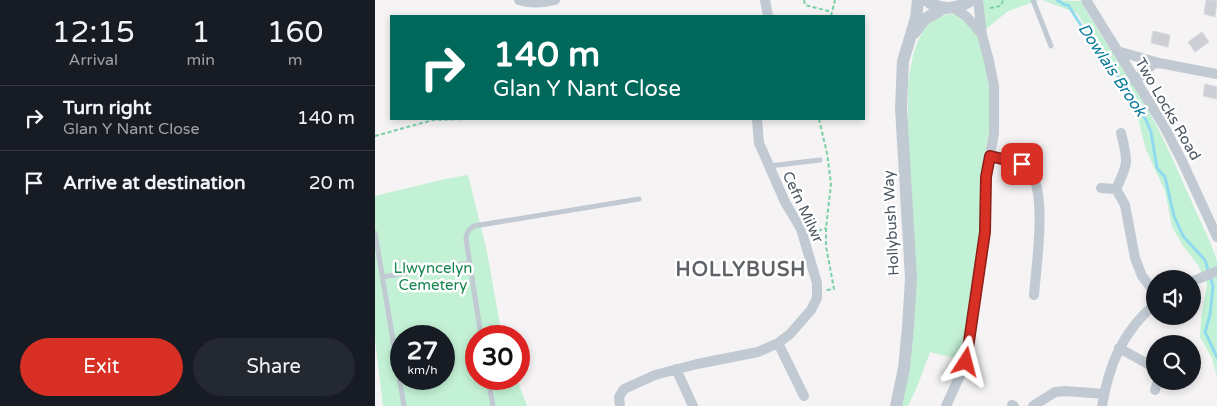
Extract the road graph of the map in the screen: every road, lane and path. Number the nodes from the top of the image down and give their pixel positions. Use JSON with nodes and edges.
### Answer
{"nodes":[{"id":1,"x":519,"y":0,"type":"edge"},
{"id":2,"x":555,"y":0,"type":"edge"},
{"id":3,"x":765,"y":0,"type":"edge"},
{"id":4,"x":805,"y":0,"type":"edge"},
{"id":5,"x":835,"y":0,"type":"edge"},
{"id":6,"x":918,"y":0,"type":"edge"},
{"id":7,"x":926,"y":0,"type":"edge"},
{"id":8,"x":1003,"y":0,"type":"edge"},
{"id":9,"x":1033,"y":0,"type":"edge"},
{"id":10,"x":1086,"y":0,"type":"edge"},
{"id":11,"x":976,"y":4,"type":"edge"},
{"id":12,"x":949,"y":8,"type":"junction"},
{"id":13,"x":832,"y":12,"type":"junction"},
{"id":14,"x":768,"y":15,"type":"edge"},
{"id":15,"x":831,"y":15,"type":"edge"},
{"id":16,"x":981,"y":35,"type":"junction"},
{"id":17,"x":909,"y":39,"type":"junction"},
{"id":18,"x":1051,"y":46,"type":"dead end"},
{"id":19,"x":1117,"y":51,"type":"junction"},
{"id":20,"x":1159,"y":63,"type":"junction"},
{"id":21,"x":1217,"y":74,"type":"edge"},
{"id":22,"x":1135,"y":80,"type":"junction"},
{"id":23,"x":433,"y":120,"type":"edge"},
{"id":24,"x":819,"y":120,"type":"edge"},
{"id":25,"x":757,"y":124,"type":"edge"},
{"id":26,"x":1121,"y":133,"type":"dead end"},
{"id":27,"x":375,"y":136,"type":"edge"},
{"id":28,"x":990,"y":156,"type":"junction"},
{"id":29,"x":821,"y":160,"type":"dead end"},
{"id":30,"x":769,"y":166,"type":"junction"},
{"id":31,"x":1101,"y":188,"type":"dead end"},
{"id":32,"x":1116,"y":189,"type":"junction"},
{"id":33,"x":639,"y":199,"type":"dead end"},
{"id":34,"x":826,"y":228,"type":"junction"},
{"id":35,"x":375,"y":233,"type":"edge"},
{"id":36,"x":803,"y":237,"type":"junction"},
{"id":37,"x":1217,"y":237,"type":"edge"},
{"id":38,"x":469,"y":263,"type":"junction"},
{"id":39,"x":1217,"y":271,"type":"edge"},
{"id":40,"x":382,"y":277,"type":"junction"},
{"id":41,"x":1201,"y":277,"type":"edge"},
{"id":42,"x":1146,"y":281,"type":"edge"},
{"id":43,"x":817,"y":291,"type":"junction"},
{"id":44,"x":1034,"y":295,"type":"dead end"},
{"id":45,"x":1146,"y":313,"type":"edge"},
{"id":46,"x":479,"y":325,"type":"edge"},
{"id":47,"x":778,"y":343,"type":"junction"},
{"id":48,"x":1119,"y":348,"type":"junction"},
{"id":49,"x":1146,"y":363,"type":"edge"},
{"id":50,"x":676,"y":369,"type":"junction"},
{"id":51,"x":490,"y":390,"type":"edge"},
{"id":52,"x":1104,"y":394,"type":"junction"},
{"id":53,"x":804,"y":396,"type":"dead end"},
{"id":54,"x":404,"y":406,"type":"edge"},
{"id":55,"x":493,"y":406,"type":"edge"},
{"id":56,"x":620,"y":406,"type":"edge"},
{"id":57,"x":693,"y":406,"type":"edge"},
{"id":58,"x":896,"y":406,"type":"edge"},
{"id":59,"x":946,"y":406,"type":"edge"},
{"id":60,"x":1033,"y":406,"type":"edge"},
{"id":61,"x":1102,"y":406,"type":"edge"}],
"edges":[{"from":1,"to":2,"type":"street"},
{"from":3,"to":14,"type":"street"},
{"from":4,"to":13,"type":"path"},
{"from":5,"to":13,"type":"path"},
{"from":6,"to":17,"type":"street","name":"Hollybush Way"},
{"from":7,"to":12,"type":"street"},
{"from":8,"to":11,"type":"path"},
{"from":9,"to":18,"type":"lane"},
{"from":10,"to":19,"type":"street","name":"Two Locks Road"},
{"from":11,"to":12,"type":"street","name":"Hollybush Way"},
{"from":11,"to":16,"type":"street"},
{"from":12,"to":16,"type":"street"},
{"from":12,"to":17,"type":"street","name":"Hollybush Way"},
{"from":13,"to":15,"type":"path"},
{"from":16,"to":28,"type":"street"},
{"from":17,"to":58,"type":"street","name":"Hollybush Way"},
{"from":19,"to":20,"type":"street"},
{"from":19,"to":22,"type":"street","name":"Two Locks Road"},
{"from":20,"to":21,"type":"street"},
{"from":20,"to":22,"type":"street"},
{"from":22,"to":37,"type":"street","name":"Two Locks Road"},
{"from":23,"to":27,"type":"path"},
{"from":24,"to":34,"type":"path"},
{"from":25,"to":30,"type":"street","name":"Cefn Milwr"},
{"from":26,"to":32,"type":"street"},
{"from":28,"to":44,"type":"street"},
{"from":28,"to":59,"type":"street"},
{"from":29,"to":30,"type":"lane"},
{"from":30,"to":36,"type":"street","name":"Cefn Milwr"},
{"from":31,"to":32,"type":"street"},
{"from":32,"to":42,"type":"street"},
{"from":33,"to":38,"type":"lane"},
{"from":34,"to":36,"type":"path"},
{"from":34,"to":43,"type":"path"},
{"from":35,"to":40,"type":"lane"},
{"from":36,"to":43,"type":"street","name":"Cefn Milwr"},
{"from":38,"to":40,"type":"lane"},
{"from":38,"to":46,"type":"lane"},
{"from":39,"to":41,"type":"street"},
{"from":40,"to":54,"type":"lane"},
{"from":43,"to":47,"type":"street"},
{"from":45,"to":48,"type":"street"},
{"from":47,"to":50,"type":"street"},
{"from":47,"to":53,"type":"street"},
{"from":48,"to":49,"type":"street"},
{"from":48,"to":52,"type":"street"},
{"from":50,"to":56,"type":"street"},
{"from":50,"to":57,"type":"street"},
{"from":51,"to":55,"type":"lane"},
{"from":52,"to":60,"type":"street"},
{"from":52,"to":61,"type":"street"}]}
